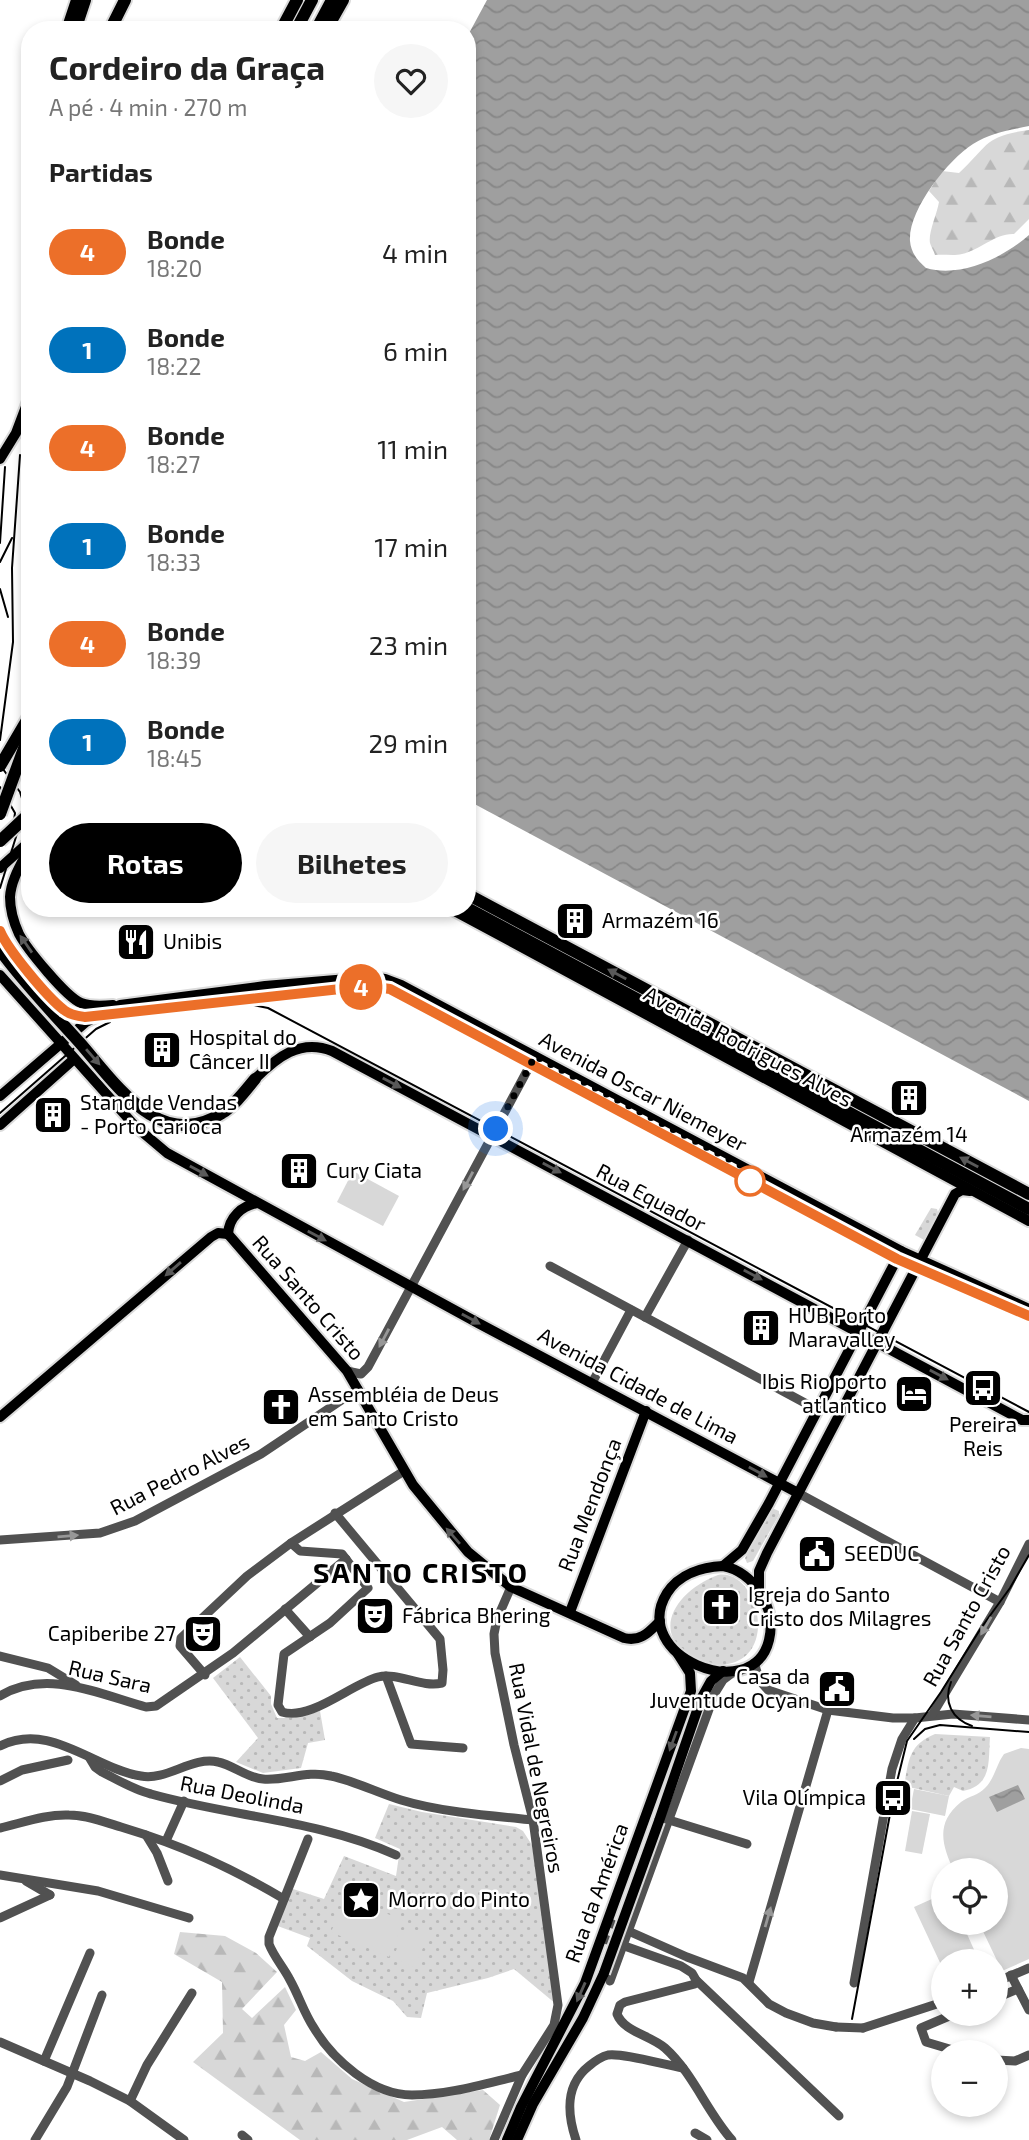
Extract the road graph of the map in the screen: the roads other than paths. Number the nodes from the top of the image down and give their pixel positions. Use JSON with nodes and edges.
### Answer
{"nodes":[{"id":1,"x":76,"y":0,"type":"edge"},
{"id":2,"x":85,"y":0,"type":"edge"},
{"id":3,"x":125,"y":0,"type":"edge"},
{"id":4,"x":297,"y":0,"type":"edge"},
{"id":5,"x":312,"y":0,"type":"edge"},
{"id":6,"x":332,"y":0,"type":"edge"},
{"id":7,"x":343,"y":0,"type":"edge"},
{"id":8,"x":69,"y":21,"type":"edge"},
{"id":9,"x":78,"y":21,"type":"edge"},
{"id":10,"x":114,"y":21,"type":"edge"},
{"id":11,"x":286,"y":21,"type":"edge"},
{"id":12,"x":301,"y":21,"type":"edge"},
{"id":13,"x":321,"y":21,"type":"edge"},
{"id":14,"x":332,"y":21,"type":"edge"},
{"id":15,"x":21,"y":420,"type":"edge"},
{"id":16,"x":1,"y":456,"type":"edge"},
{"id":17,"x":21,"y":730,"type":"edge"},
{"id":18,"x":21,"y":757,"type":"edge"},
{"id":19,"x":0,"y":766,"type":"edge"},
{"id":20,"x":0,"y":814,"type":"edge"},
{"id":21,"x":21,"y":821,"type":"edge"},
{"id":22,"x":0,"y":841,"type":"edge"},
{"id":23,"x":21,"y":849,"type":"edge"},
{"id":24,"x":21,"y":866,"type":"edge"},
{"id":25,"x":0,"y":868,"type":"edge"},
{"id":26,"x":476,"y":899,"type":"edge"},
{"id":27,"x":476,"y":913,"type":"edge"},
{"id":28,"x":466,"y":917,"type":"edge"},
{"id":29,"x":0,"y":950,"type":"edge"},
{"id":30,"x":0,"y":975,"type":"edge"},
{"id":31,"x":120,"y":1005,"type":"junction"},
{"id":32,"x":61,"y":1043,"type":"junction"},
{"id":33,"x":535,"y":1056,"type":"junction"},
{"id":34,"x":74,"y":1059,"type":"junction"},
{"id":35,"x":255,"y":1079,"type":"joint"},
{"id":36,"x":0,"y":1096,"type":"edge"},
{"id":37,"x":0,"y":1125,"type":"edge"},
{"id":38,"x":492,"y":1136,"type":"junction"},
{"id":39,"x":974,"y":1191,"type":"junction"},
{"id":40,"x":1029,"y":1194,"type":"edge"},
{"id":41,"x":257,"y":1203,"type":"junction"},
{"id":42,"x":1029,"y":1209,"type":"edge"},
{"id":43,"x":1029,"y":1221,"type":"edge"},
{"id":44,"x":228,"y":1234,"type":"junction"},
{"id":45,"x":688,"y":1240,"type":"junction"},
{"id":46,"x":901,"y":1251,"type":"junction"},
{"id":47,"x":921,"y":1261,"type":"junction"},
{"id":48,"x":550,"y":1266,"type":"dead end"},
{"id":49,"x":411,"y":1286,"type":"junction"},
{"id":50,"x":1029,"y":1309,"type":"edge"},
{"id":51,"x":631,"y":1310,"type":"junction"},
{"id":52,"x":645,"y":1317,"type":"junction"},
{"id":53,"x":859,"y":1332,"type":"junction"},
{"id":54,"x":879,"y":1343,"type":"junction"},
{"id":55,"x":347,"y":1371,"type":"junction"},
{"id":56,"x":592,"y":1383,"type":"junction"},
{"id":57,"x":358,"y":1389,"type":"junction"},
{"id":58,"x":818,"y":1410,"type":"junction"},
{"id":59,"x":646,"y":1411,"type":"junction"},
{"id":60,"x":0,"y":1417,"type":"edge"},
{"id":61,"x":1027,"y":1421,"type":"edge"},
{"id":62,"x":404,"y":1471,"type":"junction"},
{"id":63,"x":779,"y":1483,"type":"junction"},
{"id":64,"x":798,"y":1493,"type":"junction"},
{"id":65,"x":335,"y":1513,"type":"junction"},
{"id":66,"x":0,"y":1540,"type":"edge"},
{"id":67,"x":290,"y":1543,"type":"junction"},
{"id":68,"x":1029,"y":1544,"type":"edge"},
{"id":69,"x":346,"y":1559,"type":"junction"},
{"id":70,"x":723,"y":1566,"type":"junction"},
{"id":71,"x":512,"y":1587,"type":"junction"},
{"id":72,"x":759,"y":1589,"type":"junction"},
{"id":73,"x":1000,"y":1602,"type":"junction"},
{"id":74,"x":285,"y":1609,"type":"junction"},
{"id":75,"x":570,"y":1612,"type":"junction"},
{"id":76,"x":660,"y":1621,"type":"junction"},
{"id":77,"x":310,"y":1637,"type":"junction"},
{"id":78,"x":678,"y":1654,"type":"junction"},
{"id":79,"x":0,"y":1656,"type":"edge"},
{"id":80,"x":754,"y":1663,"type":"junction"},
{"id":81,"x":737,"y":1670,"type":"junction"},
{"id":82,"x":723,"y":1671,"type":"junction"},
{"id":83,"x":205,"y":1675,"type":"junction"},
{"id":84,"x":386,"y":1676,"type":"junction"},
{"id":85,"x":79,"y":1686,"type":"junction"},
{"id":86,"x":0,"y":1696,"type":"edge"},
{"id":87,"x":828,"y":1710,"type":"junction"},
{"id":88,"x":932,"y":1716,"type":"junction"},
{"id":89,"x":915,"y":1718,"type":"junction"},
{"id":90,"x":1029,"y":1720,"type":"edge"},
{"id":91,"x":0,"y":1746,"type":"edge"},
{"id":92,"x":463,"y":1748,"type":"dead end"},
{"id":93,"x":89,"y":1757,"type":"junction"},
{"id":94,"x":68,"y":1760,"type":"dead end"},
{"id":95,"x":0,"y":1781,"type":"edge"},
{"id":96,"x":184,"y":1801,"type":"junction"},
{"id":97,"x":533,"y":1820,"type":"junction"},
{"id":98,"x":664,"y":1821,"type":"junction"},
{"id":99,"x":0,"y":1828,"type":"edge"},
{"id":100,"x":146,"y":1835,"type":"junction"},
{"id":101,"x":308,"y":1839,"type":"dead end"},
{"id":102,"x":166,"y":1841,"type":"junction"},
{"id":103,"x":747,"y":1844,"type":"dead end"},
{"id":104,"x":396,"y":1855,"type":"dead end"},
{"id":105,"x":0,"y":1874,"type":"edge"},
{"id":106,"x":18,"y":1876,"type":"junction"},
{"id":107,"x":169,"y":1881,"type":"dead end"},
{"id":108,"x":284,"y":1899,"type":"junction"},
{"id":109,"x":0,"y":1918,"type":"edge"},
{"id":110,"x":189,"y":1918,"type":"dead end"},
{"id":111,"x":608,"y":1922,"type":"junction"},
{"id":112,"x":629,"y":1930,"type":"junction"},
{"id":113,"x":602,"y":1938,"type":"junction"},
{"id":114,"x":624,"y":1945,"type":"junction"},
{"id":115,"x":90,"y":1953,"type":"dead end"},
{"id":116,"x":1029,"y":1968,"type":"edge"},
{"id":117,"x":1011,"y":1975,"type":"junction"},
{"id":118,"x":1008,"y":1976,"type":"edge"},
{"id":119,"x":607,"y":1977,"type":"junction"},
{"id":120,"x":696,"y":1980,"type":"junction"},
{"id":121,"x":749,"y":1982,"type":"junction"},
{"id":122,"x":854,"y":1983,"type":"dead end"},
{"id":123,"x":1018,"y":1989,"type":"junction"},
{"id":124,"x":192,"y":1993,"type":"dead end"},
{"id":125,"x":1008,"y":1993,"type":"edge"},
{"id":126,"x":102,"y":1995,"type":"dead end"},
{"id":127,"x":931,"y":2006,"type":"edge"},
{"id":128,"x":1029,"y":2011,"type":"edge"},
{"id":129,"x":931,"y":2023,"type":"edge"},
{"id":130,"x":0,"y":2042,"type":"edge"},
{"id":131,"x":931,"y":2043,"type":"edge"},
{"id":132,"x":1029,"y":2055,"type":"edge"},
{"id":133,"x":1008,"y":2060,"type":"edge"},
{"id":134,"x":44,"y":2061,"type":"junction"},
{"id":135,"x":683,"y":2068,"type":"junction"},
{"id":136,"x":73,"y":2074,"type":"junction"},
{"id":137,"x":522,"y":2075,"type":"junction"},
{"id":138,"x":130,"y":2101,"type":"junction"},
{"id":139,"x":839,"y":2116,"type":"dead end"},
{"id":140,"x":695,"y":2133,"type":"dead end"},
{"id":141,"x":35,"y":2140,"type":"edge"},
{"id":142,"x":184,"y":2140,"type":"edge"},
{"id":143,"x":494,"y":2140,"type":"edge"},
{"id":144,"x":507,"y":2140,"type":"edge"},
{"id":145,"x":517,"y":2140,"type":"edge"},
{"id":146,"x":576,"y":2140,"type":"edge"},
{"id":147,"x":708,"y":2140,"type":"edge"},
{"id":148,"x":732,"y":2140,"type":"edge"}],
"edges":[{"from":1,"to":8,"type":"main road"},
{"from":2,"to":9,"type":"highway"},
{"from":3,"to":10,"type":"highway"},
{"from":4,"to":11,"type":"highway"},
{"from":5,"to":12,"type":"highway"},
{"from":6,"to":13,"type":"highway"},
{"from":7,"to":14,"type":"highway"},
{"from":15,"to":16,"type":"main road"},
{"from":17,"to":19,"type":"highway","bridge":true},
{"from":18,"to":20,"type":"highway","bridge":true},
{"from":21,"to":22,"type":"highway","bridge":true},
{"from":23,"to":25,"type":"main road"},
{"from":31,"to":24,"type":"main road","one_way":true},
{"from":40,"to":26,"type":"highway","name":"Avenida Rodrigues Alves","one_way":true},
{"from":27,"to":42,"type":"highway","name":"Avenida Rodrigues Alves"},
{"from":28,"to":39,"type":"main road","name":"Avenida Rodrigues Alves"},
{"from":29,"to":35,"type":"highway","one_way":true,"bridge":true},
{"from":30,"to":32,"type":"main road","name":"Avenida Cidade de Lima"},
{"from":31,"to":32,"type":"main road"},
{"from":31,"to":33,"type":"main road","name":"Avenida Oscar Niemeyer"},
{"from":32,"to":34,"type":"main road","name":"Avenida Cidade de Lima"},
{"from":32,"to":36,"type":"main road"},
{"from":33,"to":38,"type":"street"},
{"from":33,"to":46,"type":"main road","name":"Avenida Oscar Niemeyer"},
{"from":34,"to":37,"type":"main road"},
{"from":34,"to":41,"type":"main road","name":"Avenida Cidade de Lima","one_way":true},
{"from":35,"to":38,"type":"main road","name":"Rua Equador","one_way":true},
{"from":38,"to":45,"type":"main road","name":"Rua Equador","one_way":true},
{"from":38,"to":49,"type":"street","one_way":true},
{"from":39,"to":43,"type":"main road","name":"Avenida Rodrigues Alves"},
{"from":39,"to":47,"type":"main road"},
{"from":41,"to":44,"type":"main road"},
{"from":41,"to":49,"type":"main road","name":"Avenida Cidade de Lima","one_way":true},
{"from":44,"to":55,"type":"main road","name":"Rua Santo Cristo"},
{"from":44,"to":60,"type":"main road","one_way":true},
{"from":45,"to":52,"type":"street"},
{"from":45,"to":53,"type":"main road","name":"Rua Equador","one_way":true},
{"from":46,"to":47,"type":"main road","name":"Avenida Oscar Niemeyer"},
{"from":46,"to":53,"type":"main road"},
{"from":47,"to":50,"type":"main road","name":"Avenida Oscar Niemeyer"},
{"from":47,"to":54,"type":"main road"},
{"from":48,"to":51,"type":"street"},
{"from":49,"to":55,"type":"street","one_way":true},
{"from":49,"to":56,"type":"main road","name":"Avenida Cidade de Lima","one_way":true},
{"from":51,"to":52,"type":"street"},
{"from":51,"to":56,"type":"street"},
{"from":52,"to":58,"type":"street"},
{"from":53,"to":54,"type":"main road","name":"Rua Equador"},
{"from":53,"to":58,"type":"main road"},
{"from":54,"to":61,"type":"main road","name":"Rua Equador","one_way":true},
{"from":54,"to":64,"type":"main road"},
{"from":55,"to":57,"type":"main road","name":"Rua Santo Cristo"},
{"from":56,"to":59,"type":"main road","name":"Avenida Cidade de Lima"},
{"from":57,"to":62,"type":"main road","name":"Rua Santo Cristo"},
{"from":66,"to":57,"type":"street","name":"Rua Pedro Alves","one_way":true},
{"from":58,"to":63,"type":"main road"},
{"from":59,"to":63,"type":"main road","name":"Avenida Cidade de Lima","one_way":true},
{"from":59,"to":75,"type":"main road","name":"Rua Mendonça"},
{"from":62,"to":65,"type":"street"},
{"from":71,"to":62,"type":"main road","name":"Rua Santo Cristo","one_way":true},
{"from":63,"to":64,"type":"main road","name":"Avenida Cidade de Lima"},
{"from":63,"to":70,"type":"main road"},
{"from":64,"to":72,"type":"main road"},
{"from":64,"to":73,"type":"street","name":"Avenida Cidade de Lima"},
{"from":65,"to":67,"type":"street"},
{"from":65,"to":84,"type":"street"},
{"from":67,"to":69,"type":"street"},
{"from":67,"to":83,"type":"street"},
{"from":68,"to":73,"type":"street","name":"Rua Santo Cristo"},
{"from":69,"to":74,"type":"street","name":"Rua Sara"},
{"from":69,"to":77,"type":"street"},
{"from":70,"to":72,"type":"main road"},
{"from":70,"to":76,"type":"main road"},
{"from":71,"to":75,"type":"main road","name":"Rua Santo Cristo"},
{"from":71,"to":97,"type":"street","name":"Rua Vidal de Negreiros"},
{"from":72,"to":80,"type":"main road"},
{"from":73,"to":88,"type":"street","name":"Rua Santo Cristo","one_way":true},
{"from":74,"to":77,"type":"street"},
{"from":74,"to":83,"type":"street","name":"Rua Sara"},
{"from":75,"to":76,"type":"main road","name":"Rua Santo Cristo"},
{"from":76,"to":78,"type":"main road"},
{"from":77,"to":84,"type":"street"},
{"from":78,"to":82,"type":"main road"},
{"from":78,"to":111,"type":"main road","name":"Rua da América","one_way":true},
{"from":79,"to":85,"type":"street"},
{"from":80,"to":81,"type":"main road"},
{"from":80,"to":87,"type":"street","name":"Rua Santo Cristo"},
{"from":81,"to":82,"type":"main road"},
{"from":81,"to":98,"type":"street"},
{"from":82,"to":98,"type":"main road"},
{"from":83,"to":85,"type":"street","name":"Rua Sara"},
{"from":84,"to":92,"type":"street"},
{"from":85,"to":86,"type":"street","name":"Rua Sara"},
{"from":87,"to":89,"type":"street","name":"Rua Santo Cristo"},
{"from":121,"to":87,"type":"street","one_way":true},
{"from":88,"to":89,"type":"street","name":"Rua Santo Cristo"},
{"from":90,"to":88,"type":"street","one_way":true},
{"from":89,"to":122,"type":"street"},
{"from":91,"to":93,"type":"street"},
{"from":93,"to":96,"type":"street","name":"Rua Deolinda"},
{"from":93,"to":97,"type":"street"},
{"from":94,"to":95,"type":"street"},
{"from":96,"to":102,"type":"street"},
{"from":96,"to":104,"type":"street","name":"Rua Deolinda"},
{"from":97,"to":137,"type":"street","name":"Rua Vidal de Negreiros"},
{"from":98,"to":103,"type":"street"},
{"from":98,"to":112,"type":"street"},
{"from":98,"to":119,"type":"main road","bridge":true},
{"from":99,"to":100,"type":"street"},
{"from":100,"to":102,"type":"street"},
{"from":100,"to":107,"type":"street"},
{"from":101,"to":108,"type":"street"},
{"from":102,"to":108,"type":"street"},
{"from":105,"to":106,"type":"street"},
{"from":106,"to":109,"type":"street"},
{"from":106,"to":110,"type":"street"},
{"from":108,"to":137,"type":"street"},
{"from":111,"to":112,"type":"street"},
{"from":111,"to":113,"type":"main road","name":"Rua da América"},
{"from":112,"to":114,"type":"street"},
{"from":112,"to":121,"type":"street"},
{"from":113,"to":114,"type":"street"},
{"from":113,"to":144,"type":"main road","name":"Rua da América","one_way":true},
{"from":114,"to":119,"type":"street"},
{"from":114,"to":120,"type":"street"},
{"from":115,"to":134,"type":"street"},
{"from":116,"to":117,"type":"street"},
{"from":117,"to":118,"type":"street"},
{"from":117,"to":123,"type":"street"},
{"from":119,"to":145,"type":"main road"},
{"from":120,"to":135,"type":"street"},
{"from":120,"to":139,"type":"street"},
{"from":121,"to":127,"type":"street","bridge":true},
{"from":123,"to":125,"type":"street"},
{"from":123,"to":128,"type":"street"},
{"from":124,"to":138,"type":"street"},
{"from":126,"to":136,"type":"street"},
{"from":129,"to":131,"type":"street"},
{"from":130,"to":134,"type":"street"},
{"from":132,"to":133,"type":"street"},
{"from":134,"to":136,"type":"street"},
{"from":135,"to":146,"type":"street"},
{"from":135,"to":148,"type":"street"},
{"from":136,"to":138,"type":"street"},
{"from":136,"to":141,"type":"street"},
{"from":137,"to":143,"type":"street","name":"Rua Vidal de Negreiros"},
{"from":138,"to":142,"type":"street"},
{"from":140,"to":147,"type":"street"}]}
